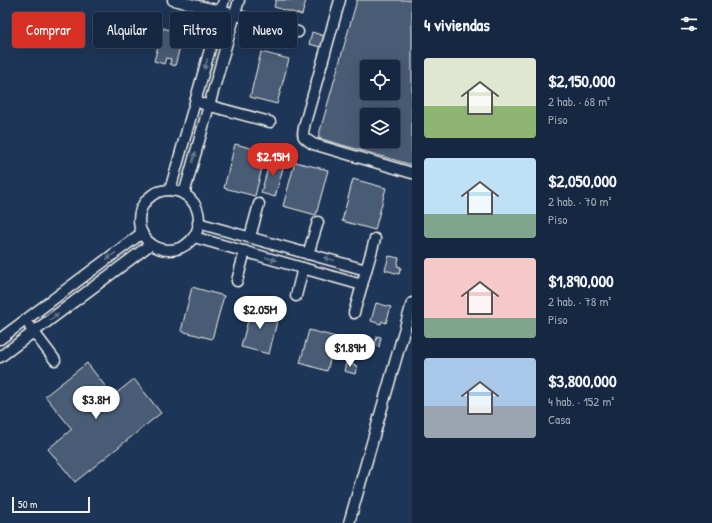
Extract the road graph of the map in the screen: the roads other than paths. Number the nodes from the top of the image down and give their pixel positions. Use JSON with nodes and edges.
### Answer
{"nodes":[{"id":1,"x":173,"y":0,"type":"edge"},
{"id":2,"x":224,"y":0,"type":"edge"},
{"id":3,"x":239,"y":0,"type":"edge"},
{"id":4,"x":340,"y":0,"type":"edge"},
{"id":5,"x":221,"y":12,"type":"joint"},
{"id":6,"x":231,"y":14,"type":"edge"},
{"id":7,"x":235,"y":15,"type":"junction"},
{"id":8,"x":298,"y":32,"type":"dead end"},
{"id":9,"x":211,"y":48,"type":"edge"},
{"id":10,"x":195,"y":102,"type":"junction"},
{"id":11,"x":209,"y":105,"type":"junction"},
{"id":12,"x":270,"y":122,"type":"dead end"},
{"id":13,"x":412,"y":174,"type":"edge"},
{"id":14,"x":170,"y":190,"type":"junction"},
{"id":15,"x":184,"y":194,"type":"junction"},
{"id":16,"x":259,"y":204,"type":"dead end"},
{"id":17,"x":318,"y":222,"type":"dead end"},
{"id":18,"x":198,"y":223,"type":"junction"},
{"id":19,"x":142,"y":233,"type":"junction"},
{"id":20,"x":194,"y":236,"type":"junction"},
{"id":21,"x":250,"y":237,"type":"junction"},
{"id":22,"x":375,"y":239,"type":"dead end"},
{"id":23,"x":151,"y":244,"type":"junction"},
{"id":24,"x":245,"y":251,"type":"junction"},
{"id":25,"x":308,"y":254,"type":"junction"},
{"id":26,"x":303,"y":268,"type":"junction"},
{"id":27,"x":366,"y":270,"type":"junction"},
{"id":28,"x":237,"y":281,"type":"dead end"},
{"id":29,"x":362,"y":285,"type":"junction"},
{"id":30,"x":296,"y":296,"type":"dead end"},
{"id":31,"x":412,"y":303,"type":"edge"},
{"id":32,"x":354,"y":313,"type":"dead end"},
{"id":33,"x":24,"y":320,"type":"junction"},
{"id":34,"x":34,"y":332,"type":"junction"},
{"id":35,"x":0,"y":339,"type":"edge"},
{"id":36,"x":0,"y":357,"type":"edge"},
{"id":37,"x":55,"y":360,"type":"dead end"},
{"id":38,"x":349,"y":523,"type":"edge"}],
"edges":[{"from":1,"to":5,"type":"lane"},
{"from":2,"to":5,"type":"lane"},
{"from":3,"to":7,"type":"lane"},
{"from":4,"to":13,"type":"lane"},
{"from":6,"to":7,"type":"lane"},
{"from":7,"to":8,"type":"lane"},
{"from":7,"to":11,"type":"lane"},
{"from":9,"to":10,"type":"lane","one_way":true},
{"from":10,"to":11,"type":"lane"},
{"from":10,"to":14,"type":"lane"},
{"from":11,"to":12,"type":"lane"},
{"from":15,"to":11,"type":"lane","one_way":true},
{"from":14,"to":15,"type":"lane"},
{"from":14,"to":19,"type":"lane"},
{"from":15,"to":18,"type":"lane"},
{"from":16,"to":21,"type":"lane"},
{"from":17,"to":25,"type":"lane"},
{"from":18,"to":20,"type":"lane"},
{"from":18,"to":21,"type":"lane"},
{"from":19,"to":23,"type":"lane"},
{"from":19,"to":33,"type":"lane","one_way":true},
{"from":20,"to":23,"type":"lane"},
{"from":20,"to":24,"type":"lane"},
{"from":21,"to":25,"type":"lane"},
{"from":22,"to":27,"type":"lane"},
{"from":34,"to":23,"type":"lane","one_way":true},
{"from":24,"to":26,"type":"lane","one_way":true},
{"from":24,"to":28,"type":"lane"},
{"from":27,"to":25,"type":"lane","one_way":true},
{"from":26,"to":29,"type":"lane"},
{"from":26,"to":30,"type":"lane"},
{"from":27,"to":29,"type":"lane"},
{"from":29,"to":32,"type":"lane"},
{"from":31,"to":38,"type":"lane"},
{"from":33,"to":34,"type":"lane"},
{"from":33,"to":35,"type":"lane"},
{"from":34,"to":36,"type":"lane"},
{"from":34,"to":37,"type":"lane"}]}
